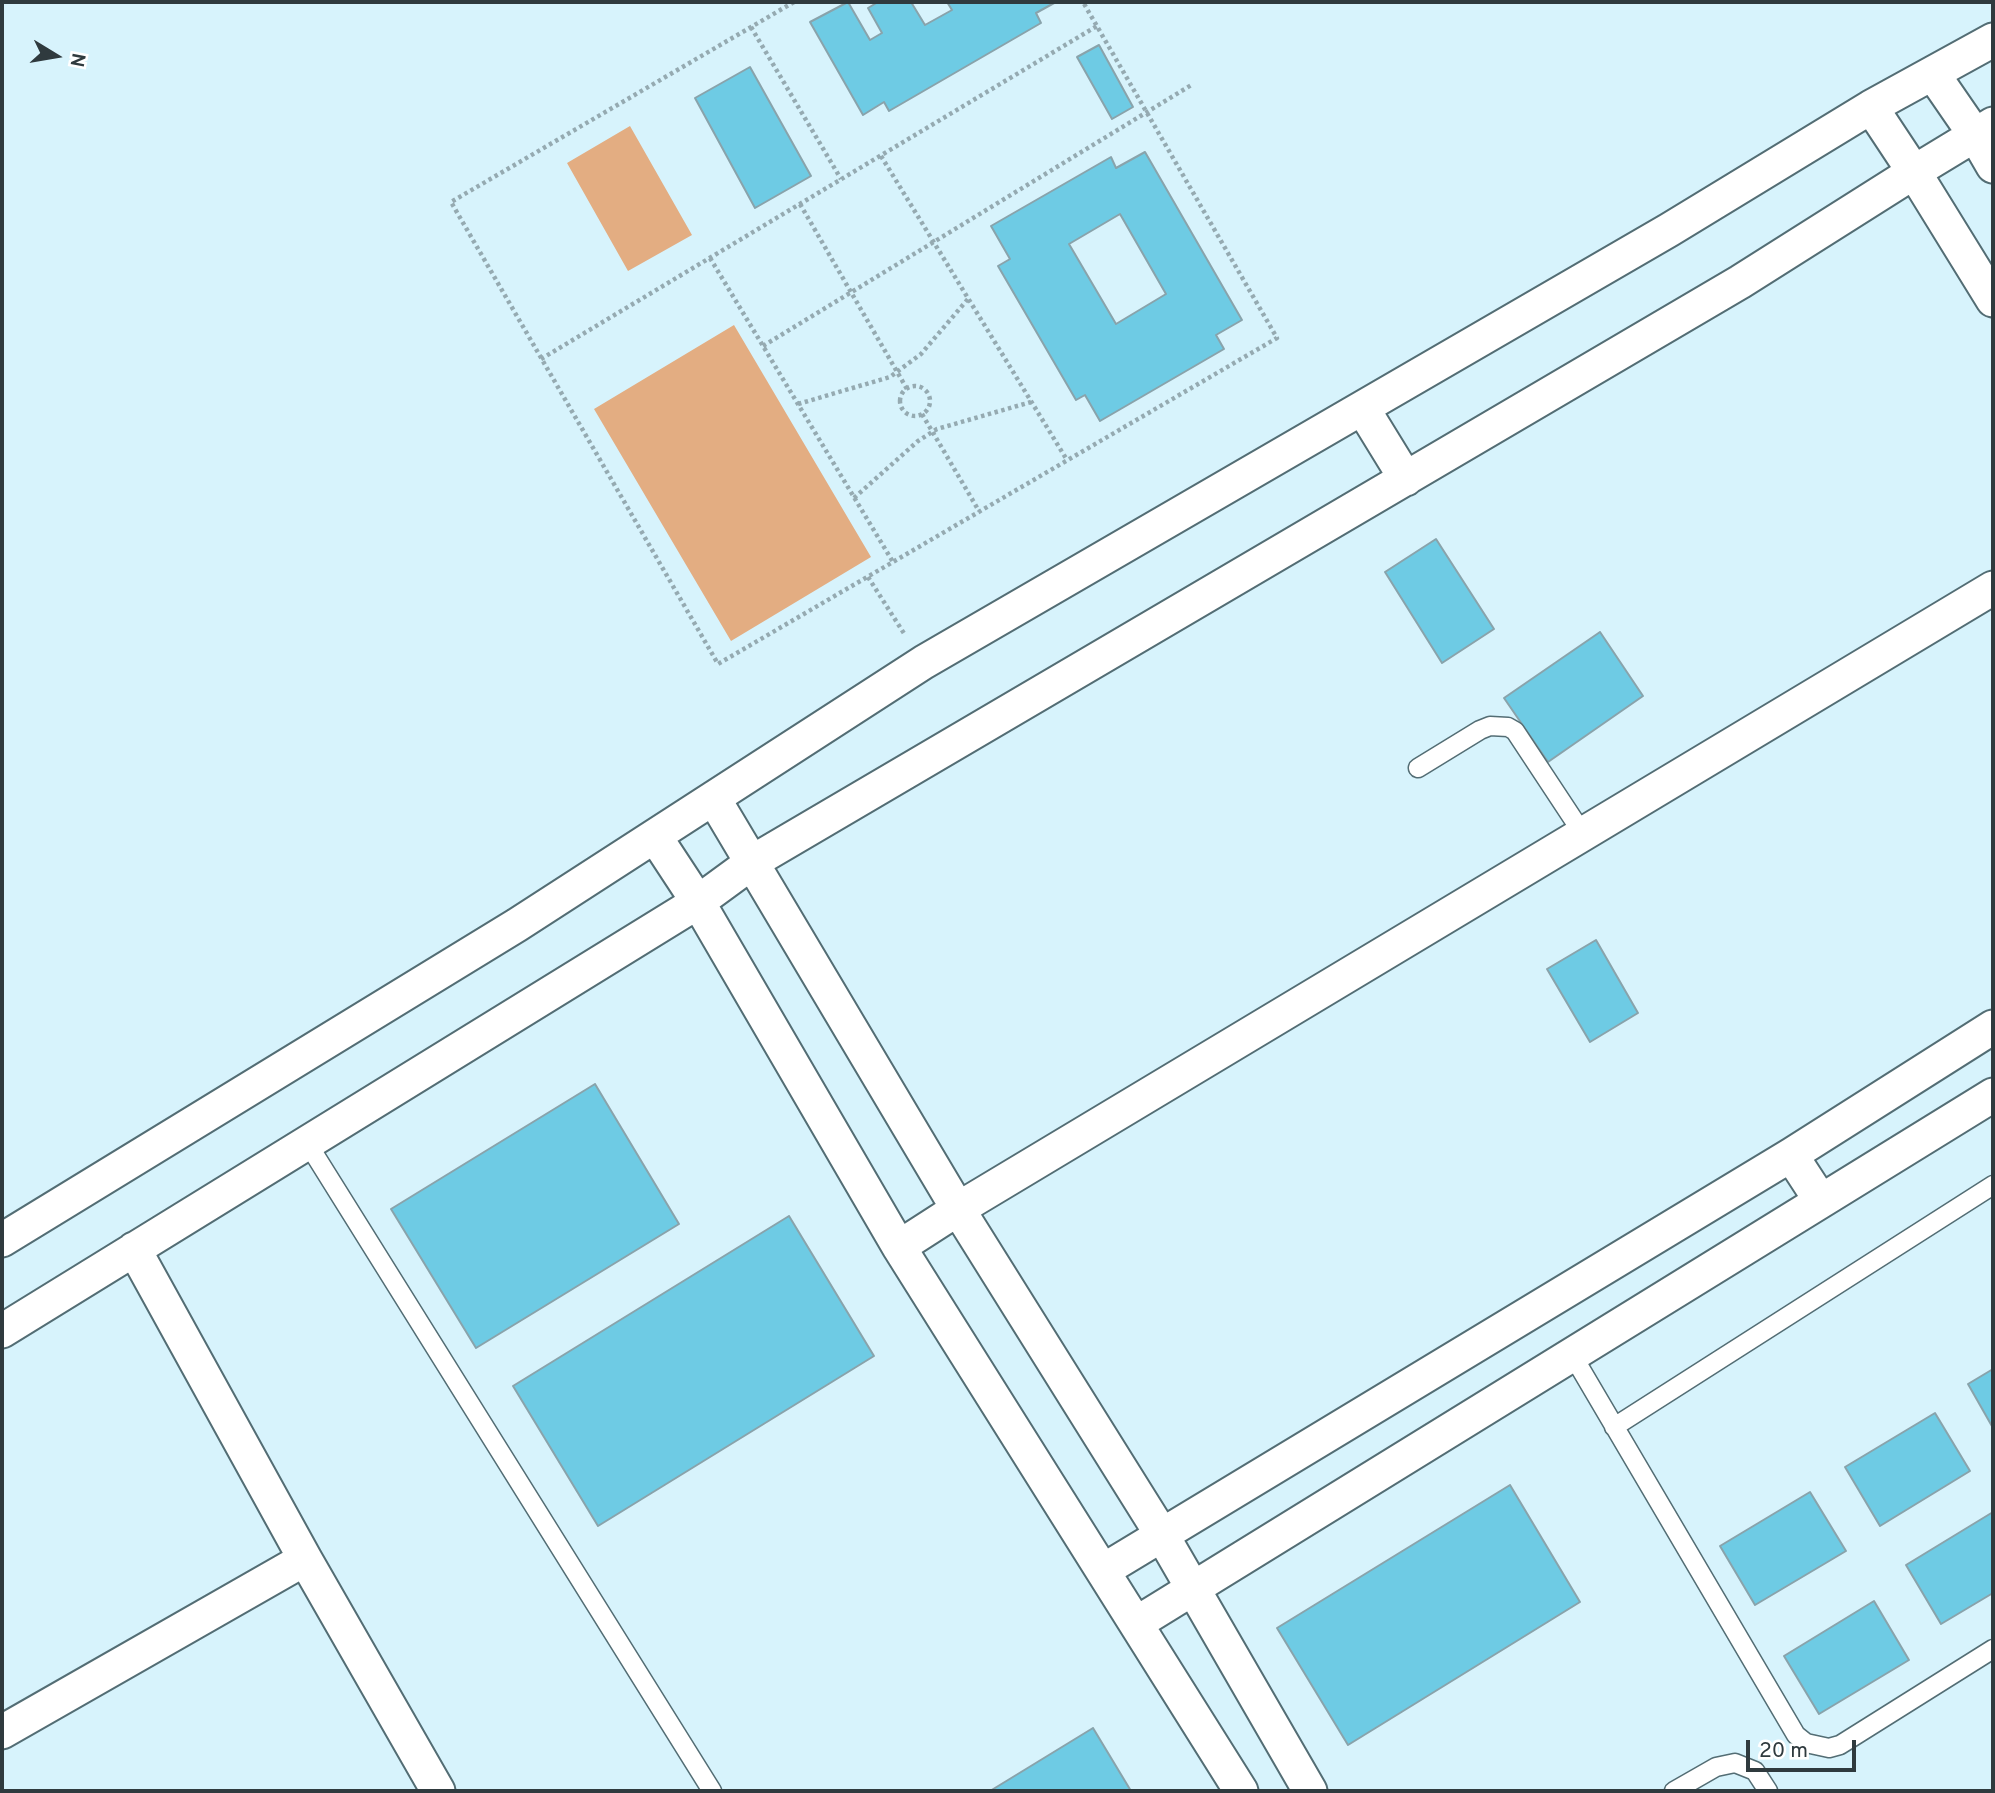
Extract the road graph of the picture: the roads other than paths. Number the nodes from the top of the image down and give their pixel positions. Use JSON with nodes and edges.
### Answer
{"nodes":[{"id":1,"x":1993,"y":40,"type":"edge"},
{"id":2,"x":1933,"y":74,"type":"junction"},
{"id":3,"x":1871,"y":107,"type":"junction"},
{"id":4,"x":1984,"y":129,"type":"edge"},
{"id":5,"x":1993,"y":166,"type":"edge"},
{"id":6,"x":1914,"y":172,"type":"junction"},
{"id":7,"x":1993,"y":300,"type":"edge"},
{"id":8,"x":1363,"y":409,"type":"junction"},
{"id":9,"x":1406,"y":479,"type":"junction"},
{"id":10,"x":1993,"y":588,"type":"edge"},
{"id":11,"x":1418,"y":768,"type":"dead end"},
{"id":12,"x":714,"y":799,"type":"junction"},
{"id":13,"x":1583,"y":834,"type":"junction"},
{"id":14,"x":656,"y":838,"type":"junction"},
{"id":15,"x":754,"y":861,"type":"junction"},
{"id":16,"x":698,"y":902,"type":"junction"},
{"id":17,"x":1993,"y":1027,"type":"edge"},
{"id":18,"x":1993,"y":1095,"type":"edge"},
{"id":19,"x":308,"y":1144,"type":"junction"},
{"id":20,"x":1791,"y":1155,"type":"junction"},
{"id":21,"x":1993,"y":1185,"type":"edge"},
{"id":22,"x":1821,"y":1201,"type":"junction"},
{"id":23,"x":958,"y":1209,"type":"junction"},
{"id":24,"x":2,"y":1240,"type":"edge"},
{"id":25,"x":899,"y":1247,"type":"junction"},
{"id":26,"x":134,"y":1248,"type":"junction"},
{"id":27,"x":2,"y":1331,"type":"edge"},
{"id":28,"x":1573,"y":1356,"type":"junction"},
{"id":29,"x":1614,"y":1427,"type":"junction"},
{"id":30,"x":1162,"y":1535,"type":"junction"},
{"id":31,"x":305,"y":1559,"type":"junction"},
{"id":32,"x":1104,"y":1570,"type":"junction"},
{"id":33,"x":1192,"y":1587,"type":"junction"},
{"id":34,"x":1137,"y":1623,"type":"junction"},
{"id":35,"x":1993,"y":1649,"type":"edge"},
{"id":36,"x":2,"y":1732,"type":"edge"},
{"id":37,"x":439,"y":1791,"type":"edge"},
{"id":38,"x":712,"y":1791,"type":"edge"},
{"id":39,"x":1241,"y":1791,"type":"edge"},
{"id":40,"x":1310,"y":1791,"type":"edge"},
{"id":41,"x":1674,"y":1791,"type":"edge"},
{"id":42,"x":1768,"y":1791,"type":"edge"}],
"edges":[{"from":1,"to":2,"type":"street"},
{"from":2,"to":3,"type":"street"},
{"from":2,"to":4,"type":"street"},
{"from":3,"to":6,"type":"street"},
{"from":3,"to":8,"type":"street"},
{"from":4,"to":5,"type":"street"},
{"from":4,"to":6,"type":"street"},
{"from":6,"to":7,"type":"street"},
{"from":6,"to":9,"type":"street"},
{"from":8,"to":9,"type":"street"},
{"from":8,"to":12,"type":"street"},
{"from":9,"to":15,"type":"street"},
{"from":10,"to":13,"type":"street"},
{"from":11,"to":13,"type":"lane"},
{"from":12,"to":14,"type":"street"},
{"from":12,"to":15,"type":"street"},
{"from":13,"to":23,"type":"street"},
{"from":14,"to":16,"type":"street"},
{"from":14,"to":24,"type":"street"},
{"from":15,"to":16,"type":"street"},
{"from":15,"to":23,"type":"street"},
{"from":16,"to":19,"type":"street"},
{"from":16,"to":25,"type":"street"},
{"from":17,"to":20,"type":"street"},
{"from":18,"to":22,"type":"street"},
{"from":19,"to":26,"type":"street"},
{"from":19,"to":38,"type":"lane"},
{"from":20,"to":22,"type":"street"},
{"from":20,"to":30,"type":"street"},
{"from":21,"to":29,"type":"lane"},
{"from":22,"to":28,"type":"street"},
{"from":23,"to":25,"type":"street"},
{"from":23,"to":30,"type":"street"},
{"from":25,"to":32,"type":"street"},
{"from":26,"to":27,"type":"street"},
{"from":26,"to":31,"type":"street"},
{"from":28,"to":29,"type":"lane"},
{"from":28,"to":33,"type":"street"},
{"from":29,"to":35,"type":"lane"},
{"from":30,"to":32,"type":"street"},
{"from":30,"to":33,"type":"street"},
{"from":31,"to":36,"type":"street"},
{"from":31,"to":37,"type":"street"},
{"from":32,"to":34,"type":"street"},
{"from":33,"to":34,"type":"street"},
{"from":33,"to":40,"type":"street"},
{"from":34,"to":39,"type":"street"},
{"from":41,"to":42,"type":"lane"}]}
